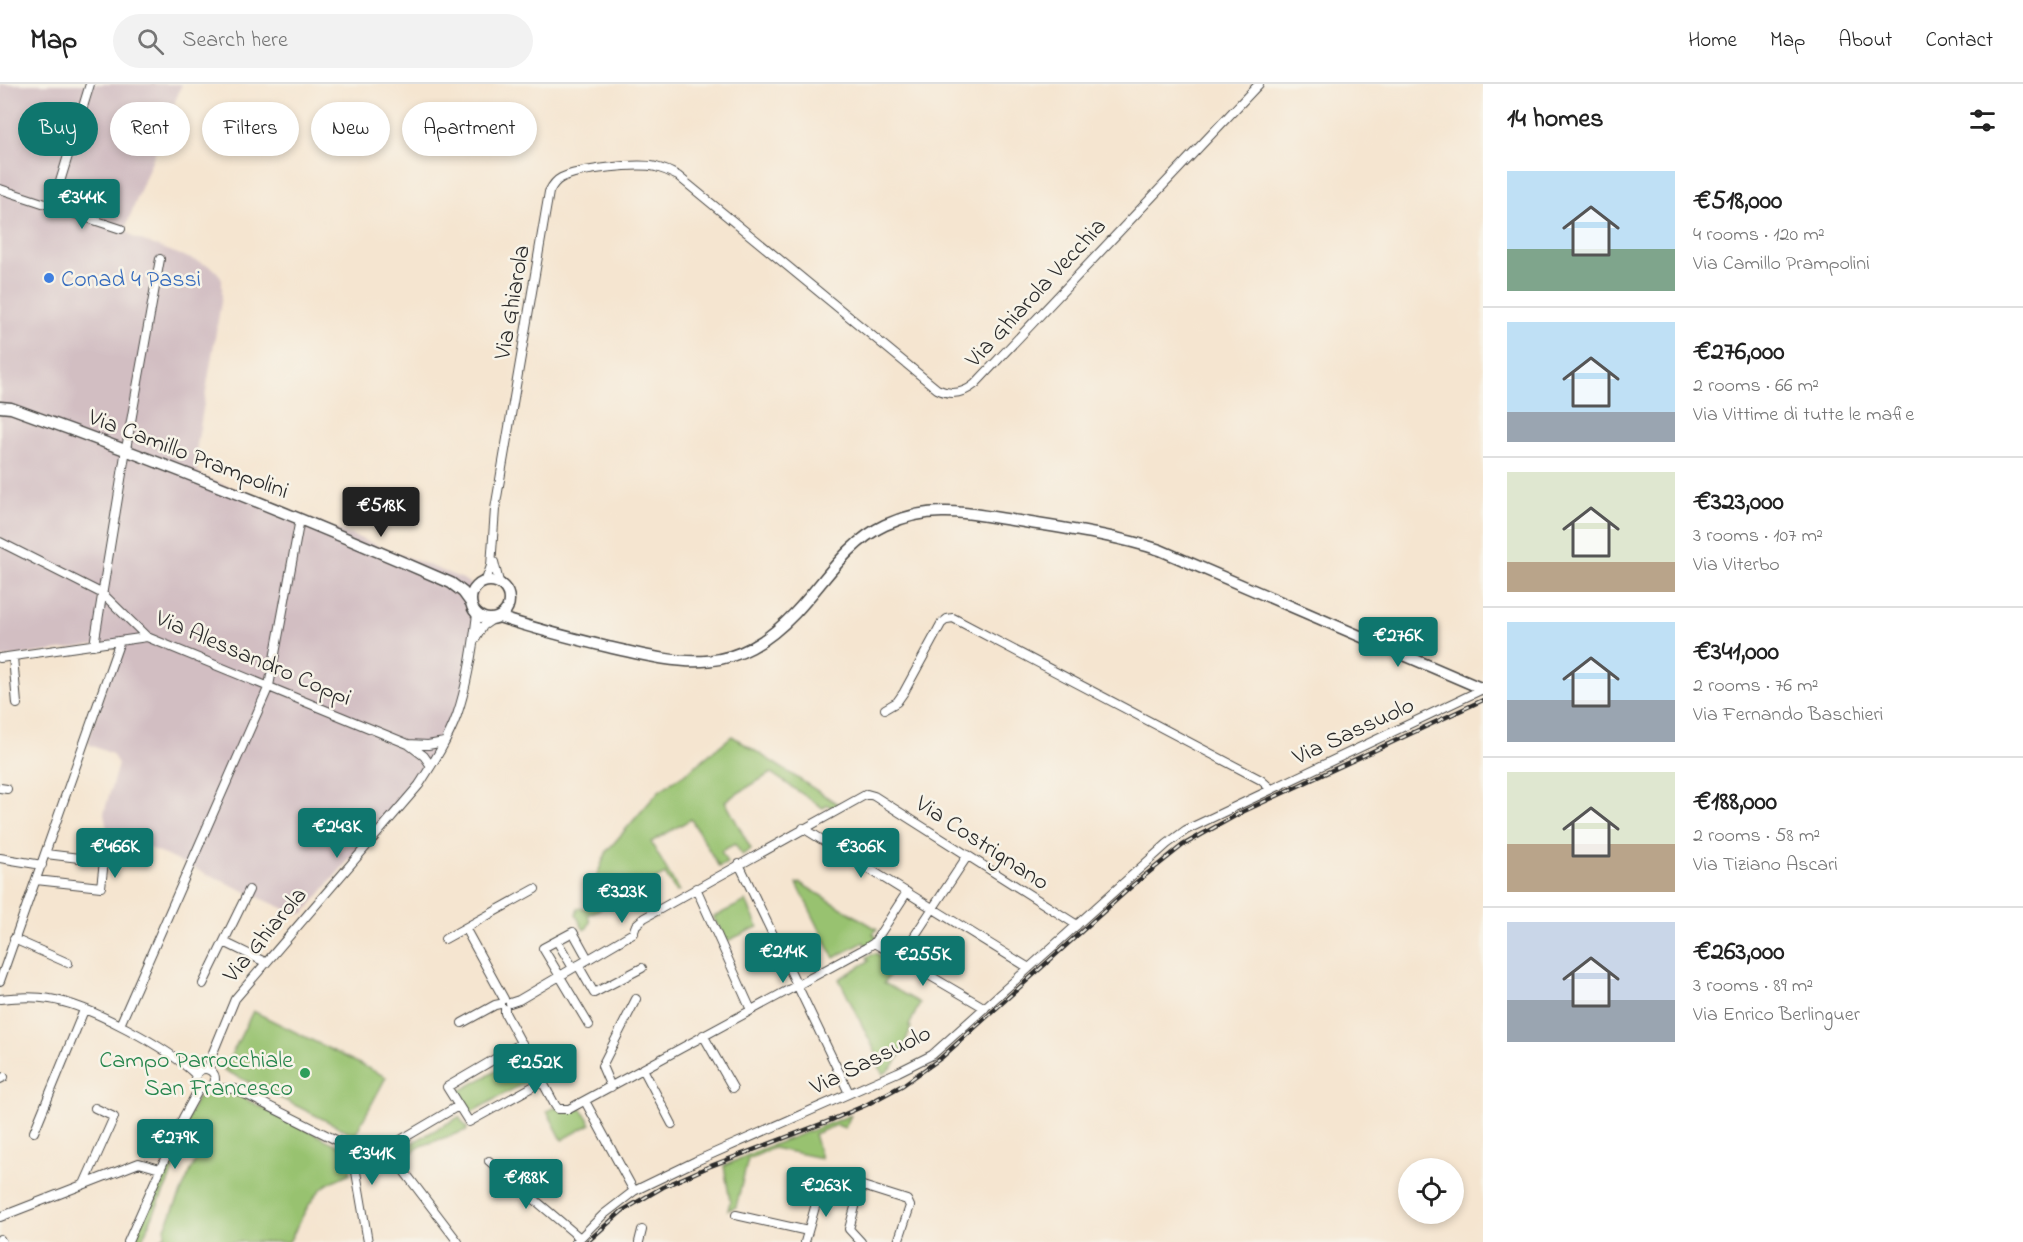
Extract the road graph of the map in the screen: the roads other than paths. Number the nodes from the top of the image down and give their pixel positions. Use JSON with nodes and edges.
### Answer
{"nodes":[{"id":1,"x":90,"y":84,"type":"edge"},
{"id":2,"x":1259,"y":84,"type":"edge"},
{"id":3,"x":678,"y":176,"type":"joint"},
{"id":4,"x":0,"y":189,"type":"edge"},
{"id":5,"x":51,"y":206,"type":"junction"},
{"id":6,"x":121,"y":229,"type":"dead end"},
{"id":7,"x":160,"y":259,"type":"dead end"},
{"id":8,"x":0,"y":402,"type":"edge"},
{"id":9,"x":5,"y":407,"type":"edge"},
{"id":10,"x":126,"y":449,"type":"junction"},
{"id":11,"x":300,"y":519,"type":"junction"},
{"id":12,"x":0,"y":542,"type":"edge"},
{"id":13,"x":492,"y":556,"type":"junction"},
{"id":14,"x":499,"y":582,"type":"junction"},
{"id":15,"x":451,"y":583,"type":"junction"},
{"id":16,"x":481,"y":583,"type":"junction"},
{"id":17,"x":103,"y":594,"type":"junction"},
{"id":18,"x":509,"y":602,"type":"junction"},
{"id":19,"x":471,"y":603,"type":"junction"},
{"id":20,"x":477,"y":614,"type":"junction"},
{"id":21,"x":496,"y":618,"type":"junction"},
{"id":22,"x":537,"y":630,"type":"junction"},
{"id":23,"x":147,"y":638,"type":"junction"},
{"id":24,"x":120,"y":641,"type":"junction"},
{"id":25,"x":473,"y":643,"type":"junction"},
{"id":26,"x":94,"y":645,"type":"junction"},
{"id":27,"x":14,"y":657,"type":"junction"},
{"id":28,"x":0,"y":658,"type":"edge"},
{"id":29,"x":269,"y":686,"type":"junction"},
{"id":30,"x":1480,"y":691,"type":"edge"},
{"id":31,"x":17,"y":704,"type":"dead end"},
{"id":32,"x":885,"y":709,"type":"dead end"},
{"id":33,"x":444,"y":742,"type":"junction"},
{"id":34,"x":408,"y":744,"type":"junction"},
{"id":35,"x":431,"y":766,"type":"junction"},
{"id":36,"x":1271,"y":789,"type":"junction"},
{"id":37,"x":803,"y":828,"type":"junction"},
{"id":38,"x":46,"y":854,"type":"junction"},
{"id":39,"x":968,"y":855,"type":"junction"},
{"id":40,"x":0,"y":858,"type":"edge"},
{"id":41,"x":739,"y":864,"type":"junction"},
{"id":42,"x":42,"y":865,"type":"junction"},
{"id":43,"x":36,"y":880,"type":"junction"},
{"id":44,"x":696,"y":888,"type":"junction"},
{"id":45,"x":535,"y":889,"type":"dead end"},
{"id":46,"x":249,"y":890,"type":"dead end"},
{"id":47,"x":907,"y":892,"type":"junction"},
{"id":48,"x":933,"y":908,"type":"junction"},
{"id":49,"x":1077,"y":925,"type":"junction"},
{"id":50,"x":465,"y":928,"type":"junction"},
{"id":51,"x":14,"y":939,"type":"junction"},
{"id":52,"x":445,"y":939,"type":"dead end"},
{"id":53,"x":557,"y":941,"type":"junction"},
{"id":54,"x":224,"y":942,"type":"junction"},
{"id":55,"x":874,"y":943,"type":"junction"},
{"id":56,"x":900,"y":958,"type":"junction"},
{"id":57,"x":588,"y":960,"type":"junction"},
{"id":58,"x":265,"y":962,"type":"junction"},
{"id":59,"x":69,"y":963,"type":"dead end"},
{"id":60,"x":575,"y":967,"type":"junction"},
{"id":61,"x":642,"y":968,"type":"dead end"},
{"id":62,"x":1029,"y":968,"type":"junction"},
{"id":63,"x":560,"y":976,"type":"junction"},
{"id":64,"x":0,"y":981,"type":"edge"},
{"id":65,"x":202,"y":984,"type":"dead end"},
{"id":66,"x":798,"y":985,"type":"junction"},
{"id":67,"x":0,"y":999,"type":"edge"},
{"id":68,"x":636,"y":999,"type":"dead end"},
{"id":69,"x":505,"y":1004,"type":"junction"},
{"id":70,"x":985,"y":1008,"type":"junction"},
{"id":71,"x":84,"y":1010,"type":"junction"},
{"id":72,"x":751,"y":1010,"type":"junction"},
{"id":73,"x":462,"y":1023,"type":"dead end"},
{"id":74,"x":120,"y":1025,"type":"junction"},
{"id":75,"x":589,"y":1025,"type":"dead end"},
{"id":76,"x":703,"y":1035,"type":"junction"},
{"id":77,"x":522,"y":1043,"type":"junction"},
{"id":78,"x":643,"y":1069,"type":"junction"},
{"id":79,"x":212,"y":1073,"type":"junction"},
{"id":80,"x":196,"y":1075,"type":"junction"},
{"id":81,"x":543,"y":1081,"type":"junction"},
{"id":82,"x":610,"y":1087,"type":"junction"},
{"id":83,"x":204,"y":1088,"type":"junction"},
{"id":84,"x":733,"y":1088,"type":"dead end"},
{"id":85,"x":235,"y":1089,"type":"junction"},
{"id":86,"x":849,"y":1093,"type":"junction"},
{"id":87,"x":585,"y":1101,"type":"junction"},
{"id":88,"x":458,"y":1106,"type":"junction"},
{"id":89,"x":95,"y":1108,"type":"dead end"},
{"id":90,"x":672,"y":1124,"type":"dead end"},
{"id":91,"x":34,"y":1132,"type":"dead end"},
{"id":92,"x":344,"y":1144,"type":"junction"},
{"id":93,"x":392,"y":1150,"type":"junction"},
{"id":94,"x":489,"y":1161,"type":"dead end"},
{"id":95,"x":160,"y":1169,"type":"junction"},
{"id":96,"x":825,"y":1174,"type":"dead end"},
{"id":97,"x":85,"y":1182,"type":"junction"},
{"id":98,"x":861,"y":1185,"type":"junction"},
{"id":99,"x":821,"y":1186,"type":"dead end"},
{"id":100,"x":634,"y":1191,"type":"junction"},
{"id":101,"x":736,"y":1215,"type":"dead end"},
{"id":102,"x":0,"y":1217,"type":"edge"},
{"id":103,"x":642,"y":1230,"type":"dead end"},
{"id":104,"x":808,"y":1231,"type":"junction"},
{"id":105,"x":578,"y":1240,"type":"edge"},
{"id":106,"x":128,"y":1242,"type":"edge"},
{"id":107,"x":368,"y":1242,"type":"edge"},
{"id":108,"x":458,"y":1242,"type":"edge"},
{"id":109,"x":639,"y":1242,"type":"edge"},
{"id":110,"x":805,"y":1242,"type":"edge"},
{"id":111,"x":861,"y":1242,"type":"edge"},
{"id":112,"x":898,"y":1242,"type":"edge"}],
"edges":[{"from":1,"to":5,"type":"street"},
{"from":2,"to":3,"type":"street","name":"Via Ghiarola Vecchia"},
{"from":3,"to":13,"type":"street","name":"Via Ghiarola"},
{"from":4,"to":5,"type":"street"},
{"from":5,"to":6,"type":"street"},
{"from":7,"to":10,"type":"street"},
{"from":8,"to":9,"type":"main road","name":"Via Camillo Prampolini"},
{"from":9,"to":10,"type":"main road","name":"Via Camillo Prampolini"},
{"from":10,"to":11,"type":"main road","name":"Via Camillo Prampolini"},
{"from":10,"to":17,"type":"street"},
{"from":11,"to":15,"type":"main road","name":"Via Camillo Prampolini"},
{"from":11,"to":29,"type":"street"},
{"from":12,"to":17,"type":"street","name":"Via Alessandro Coppi"},
{"from":13,"to":14,"type":"street","name":"Via Ghiarola"},
{"from":13,"to":16,"type":"street","name":"Via Ghiarola"},
{"from":14,"to":16,"type":"main road"},
{"from":14,"to":18,"type":"main road"},
{"from":15,"to":16,"type":"main road","name":"Via Camillo Prampolini"},
{"from":15,"to":19,"type":"main road","name":"Via Camillo Prampolini"},
{"from":16,"to":19,"type":"main road"},
{"from":17,"to":23,"type":"street","name":"Via Alessandro Coppi"},
{"from":17,"to":26,"type":"street"},
{"from":18,"to":21,"type":"main road"},
{"from":18,"to":22,"type":"main road"},
{"from":19,"to":20,"type":"main road"},
{"from":20,"to":21,"type":"main road"},
{"from":20,"to":25,"type":"street","name":"Via Ghiarola"},
{"from":21,"to":22,"type":"main road"},
{"from":21,"to":25,"type":"street"},
{"from":22,"to":30,"type":"main road"},
{"from":23,"to":24,"type":"street"},
{"from":23,"to":29,"type":"street","name":"Via Alessandro Coppi"},
{"from":24,"to":26,"type":"street"},
{"from":24,"to":38,"type":"street"},
{"from":25,"to":33,"type":"street","name":"Via Ghiarola"},
{"from":26,"to":27,"type":"street"},
{"from":27,"to":28,"type":"street"},
{"from":27,"to":31,"type":"street"},
{"from":29,"to":34,"type":"street","name":"Via Alessandro Coppi"},
{"from":29,"to":74,"type":"street"},
{"from":30,"to":36,"type":"street","name":"Via Sassuolo"},
{"from":32,"to":36,"type":"street","name":"Via Sassuolo"},
{"from":33,"to":34,"type":"street","name":"Via Alessandro Coppi"},
{"from":33,"to":35,"type":"street","name":"Via Ghiarola"},
{"from":34,"to":35,"type":"street","name":"Via Alessandro Coppi"},
{"from":35,"to":58,"type":"street","name":"Via Ghiarola"},
{"from":36,"to":49,"type":"street","name":"Via Sassuolo"},
{"from":37,"to":39,"type":"street","name":"Via Costrignano"},
{"from":37,"to":41,"type":"street"},
{"from":37,"to":47,"type":"street"},
{"from":38,"to":42,"type":"street"},
{"from":38,"to":43,"type":"street"},
{"from":39,"to":48,"type":"street"},
{"from":39,"to":49,"type":"street","name":"Via Costrignano"},
{"from":40,"to":42,"type":"street"},
{"from":41,"to":44,"type":"street"},
{"from":41,"to":66,"type":"street"},
{"from":42,"to":43,"type":"street"},
{"from":43,"to":51,"type":"street"},
{"from":44,"to":57,"type":"street"},
{"from":44,"to":72,"type":"street"},
{"from":45,"to":50,"type":"street"},
{"from":46,"to":54,"type":"street"},
{"from":47,"to":48,"type":"street"},
{"from":47,"to":55,"type":"street"},
{"from":48,"to":56,"type":"street"},
{"from":48,"to":62,"type":"street"},
{"from":49,"to":62,"type":"street","name":"Via Sassuolo"},
{"from":50,"to":52,"type":"street"},
{"from":50,"to":69,"type":"street"},
{"from":51,"to":59,"type":"street"},
{"from":51,"to":64,"type":"street"},
{"from":53,"to":57,"type":"street"},
{"from":53,"to":60,"type":"street"},
{"from":53,"to":63,"type":"street"},
{"from":54,"to":58,"type":"street"},
{"from":54,"to":65,"type":"street"},
{"from":55,"to":56,"type":"street"},
{"from":55,"to":66,"type":"street"},
{"from":56,"to":70,"type":"street"},
{"from":57,"to":60,"type":"street"},
{"from":58,"to":79,"type":"street","name":"Via Ghiarola"},
{"from":60,"to":61,"type":"street"},
{"from":60,"to":63,"type":"street"},
{"from":62,"to":70,"type":"street","name":"Via Sassuolo"},
{"from":63,"to":69,"type":"street"},
{"from":63,"to":75,"type":"street"},
{"from":66,"to":72,"type":"street"},
{"from":66,"to":86,"type":"street"},
{"from":67,"to":71,"type":"street"},
{"from":68,"to":82,"type":"street"},
{"from":69,"to":73,"type":"street"},
{"from":69,"to":77,"type":"street"},
{"from":70,"to":86,"type":"street","name":"Via Sassuolo"},
{"from":71,"to":74,"type":"street"},
{"from":71,"to":91,"type":"street"},
{"from":72,"to":76,"type":"street"},
{"from":74,"to":80,"type":"street"},
{"from":76,"to":78,"type":"street"},
{"from":76,"to":84,"type":"street"},
{"from":77,"to":81,"type":"street"},
{"from":77,"to":88,"type":"street"},
{"from":78,"to":82,"type":"street"},
{"from":78,"to":90,"type":"street"},
{"from":79,"to":80,"type":"street"},
{"from":79,"to":83,"type":"street","name":"Via Ghiarola"},
{"from":79,"to":85,"type":"street"},
{"from":80,"to":83,"type":"street"},
{"from":81,"to":87,"type":"street"},
{"from":81,"to":88,"type":"street"},
{"from":82,"to":87,"type":"street"},
{"from":83,"to":85,"type":"street"},
{"from":83,"to":95,"type":"street","name":"Via Ghiarola"},
{"from":85,"to":92,"type":"street"},
{"from":86,"to":100,"type":"street","name":"Via Sassuolo"},
{"from":87,"to":100,"type":"street"},
{"from":88,"to":93,"type":"street"},
{"from":89,"to":97,"type":"street"},
{"from":92,"to":93,"type":"street"},
{"from":92,"to":107,"type":"street"},
{"from":93,"to":108,"type":"street"},
{"from":94,"to":105,"type":"street"},
{"from":95,"to":97,"type":"street"},
{"from":95,"to":106,"type":"street","name":"Via Ghiarola"},
{"from":96,"to":98,"type":"street"},
{"from":97,"to":102,"type":"street"},
{"from":98,"to":111,"type":"street"},
{"from":98,"to":112,"type":"street"},
{"from":99,"to":104,"type":"street"},
{"from":100,"to":105,"type":"street","name":"Via Sassuolo"},
{"from":101,"to":104,"type":"street"},
{"from":103,"to":109,"type":"street"},
{"from":104,"to":110,"type":"street"}]}
